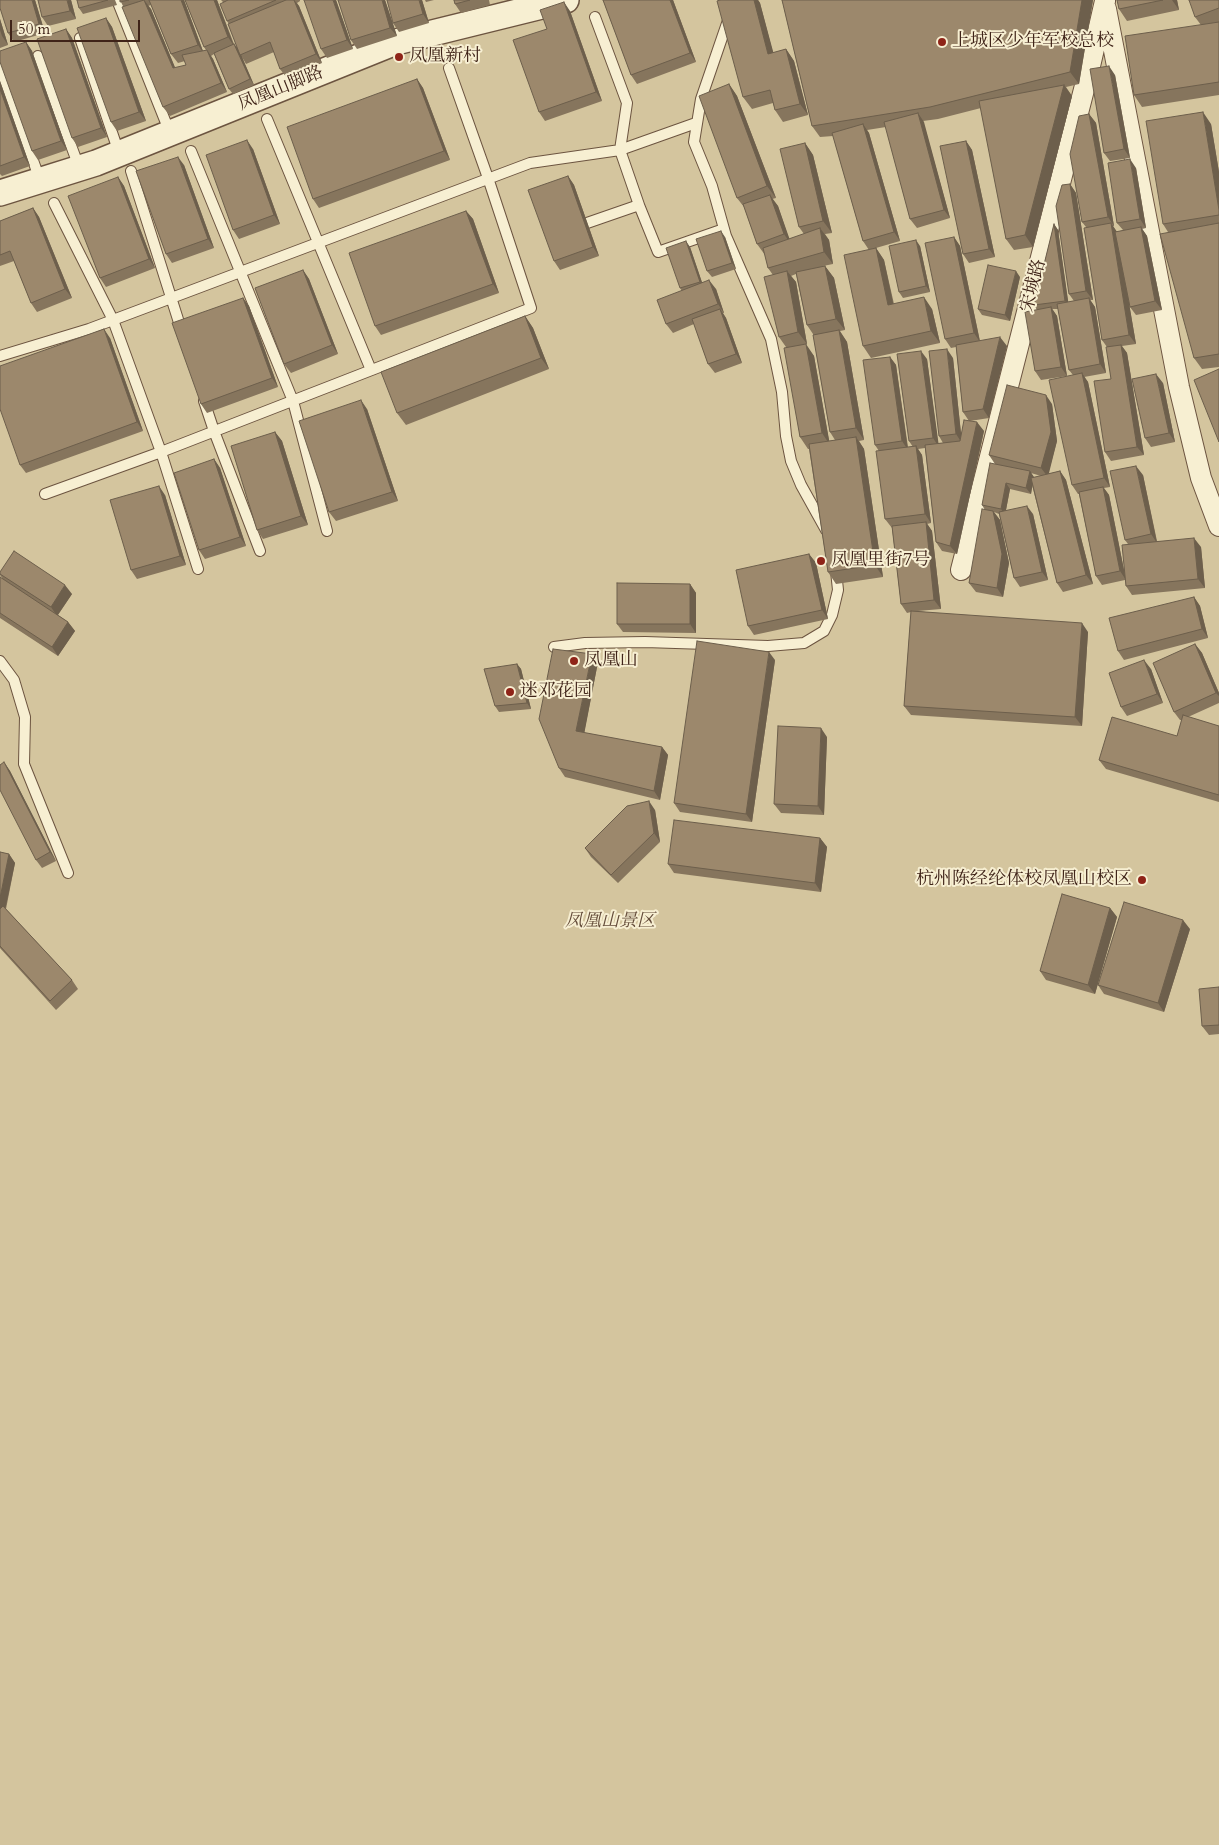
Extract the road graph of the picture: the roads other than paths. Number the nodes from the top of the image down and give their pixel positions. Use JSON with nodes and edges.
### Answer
{"nodes":[{"id":1,"x":117,"y":0,"type":"edge"},
{"id":2,"x":566,"y":0,"type":"edge"},
{"id":3,"x":735,"y":0,"type":"edge"},
{"id":4,"x":1105,"y":1,"type":"edge"},
{"id":5,"x":595,"y":17,"type":"dead end"},
{"id":6,"x":80,"y":38,"type":"edge"},
{"id":7,"x":38,"y":56,"type":"edge"},
{"id":8,"x":0,"y":68,"type":"edge"},
{"id":9,"x":449,"y":68,"type":"dead end"},
{"id":10,"x":267,"y":119,"type":"dead end"},
{"id":11,"x":696,"y":123,"type":"junction"},
{"id":12,"x":170,"y":134,"type":"junction"},
{"id":13,"x":620,"y":150,"type":"junction"},
{"id":14,"x":192,"y":151,"type":"dead end"},
{"id":15,"x":125,"y":162,"type":"junction"},
{"id":16,"x":79,"y":168,"type":"junction"},
{"id":17,"x":488,"y":178,"type":"junction"},
{"id":18,"x":41,"y":180,"type":"junction"},
{"id":19,"x":0,"y":193,"type":"edge"},
{"id":20,"x":54,"y":203,"type":"dead end"},
{"id":21,"x":639,"y":205,"type":"junction"},
{"id":22,"x":587,"y":223,"type":"edge"},
{"id":23,"x":724,"y":229,"type":"junction"},
{"id":24,"x":319,"y":242,"type":"junction"},
{"id":25,"x":240,"y":272,"type":"junction"},
{"id":26,"x":170,"y":298,"type":"junction"},
{"id":27,"x":113,"y":320,"type":"junction"},
{"id":28,"x":185,"y":342,"type":"edge"},
{"id":29,"x":0,"y":356,"type":"edge"},
{"id":30,"x":372,"y":370,"type":"junction"},
{"id":31,"x":199,"y":387,"type":"edge"},
{"id":32,"x":293,"y":401,"type":"junction"},
{"id":33,"x":214,"y":431,"type":"junction"},
{"id":34,"x":161,"y":452,"type":"junction"},
{"id":35,"x":44,"y":494,"type":"dead end"},
{"id":36,"x":1219,"y":526,"type":"edge"},
{"id":37,"x":327,"y":531,"type":"dead end"},
{"id":38,"x":828,"y":539,"type":"edge"},
{"id":39,"x":260,"y":551,"type":"dead end"},
{"id":40,"x":833,"y":557,"type":"edge"},
{"id":41,"x":198,"y":569,"type":"dead end"},
{"id":42,"x":961,"y":570,"type":"dead end"},
{"id":43,"x":554,"y":647,"type":"edge"},
{"id":44,"x":0,"y":661,"type":"edge"},
{"id":45,"x":68,"y":873,"type":"dead end"}],
"edges":[{"from":1,"to":12,"type":"lane"},
{"from":2,"to":12,"type":"street","name":"凤凰山脚路"},
{"from":3,"to":11,"type":"lane"},
{"from":4,"to":36,"type":"street","name":"宋城路"},
{"from":4,"to":42,"type":"street","name":"宋城路"},
{"from":5,"to":13,"type":"lane"},
{"from":6,"to":15,"type":"lane"},
{"from":7,"to":16,"type":"lane"},
{"from":8,"to":18,"type":"lane"},
{"from":9,"to":17,"type":"lane"},
{"from":10,"to":24,"type":"lane"},
{"from":11,"to":13,"type":"lane"},
{"from":11,"to":23,"type":"lane"},
{"from":12,"to":15,"type":"street","name":"凤凰山脚路"},
{"from":13,"to":17,"type":"lane"},
{"from":13,"to":21,"type":"lane"},
{"from":14,"to":25,"type":"lane"},
{"from":15,"to":16,"type":"street","name":"凤凰山脚路"},
{"from":15,"to":26,"type":"lane"},
{"from":16,"to":18,"type":"street","name":"凤凰山脚路"},
{"from":17,"to":24,"type":"lane"},
{"from":17,"to":30,"type":"lane"},
{"from":18,"to":19,"type":"street","name":"凤凰山脚路"},
{"from":20,"to":27,"type":"lane"},
{"from":21,"to":22,"type":"lane"},
{"from":21,"to":23,"type":"lane"},
{"from":23,"to":38,"type":"lane"},
{"from":24,"to":25,"type":"lane"},
{"from":24,"to":30,"type":"lane"},
{"from":25,"to":26,"type":"lane"},
{"from":25,"to":32,"type":"lane"},
{"from":26,"to":27,"type":"lane"},
{"from":26,"to":28,"type":"lane"},
{"from":27,"to":29,"type":"lane"},
{"from":27,"to":34,"type":"lane"},
{"from":30,"to":32,"type":"lane"},
{"from":31,"to":33,"type":"lane"},
{"from":32,"to":33,"type":"lane"},
{"from":32,"to":37,"type":"lane"},
{"from":33,"to":34,"type":"lane"},
{"from":33,"to":39,"type":"lane"},
{"from":34,"to":35,"type":"lane"},
{"from":34,"to":41,"type":"lane"},
{"from":40,"to":43,"type":"lane"},
{"from":44,"to":45,"type":"lane"}]}
